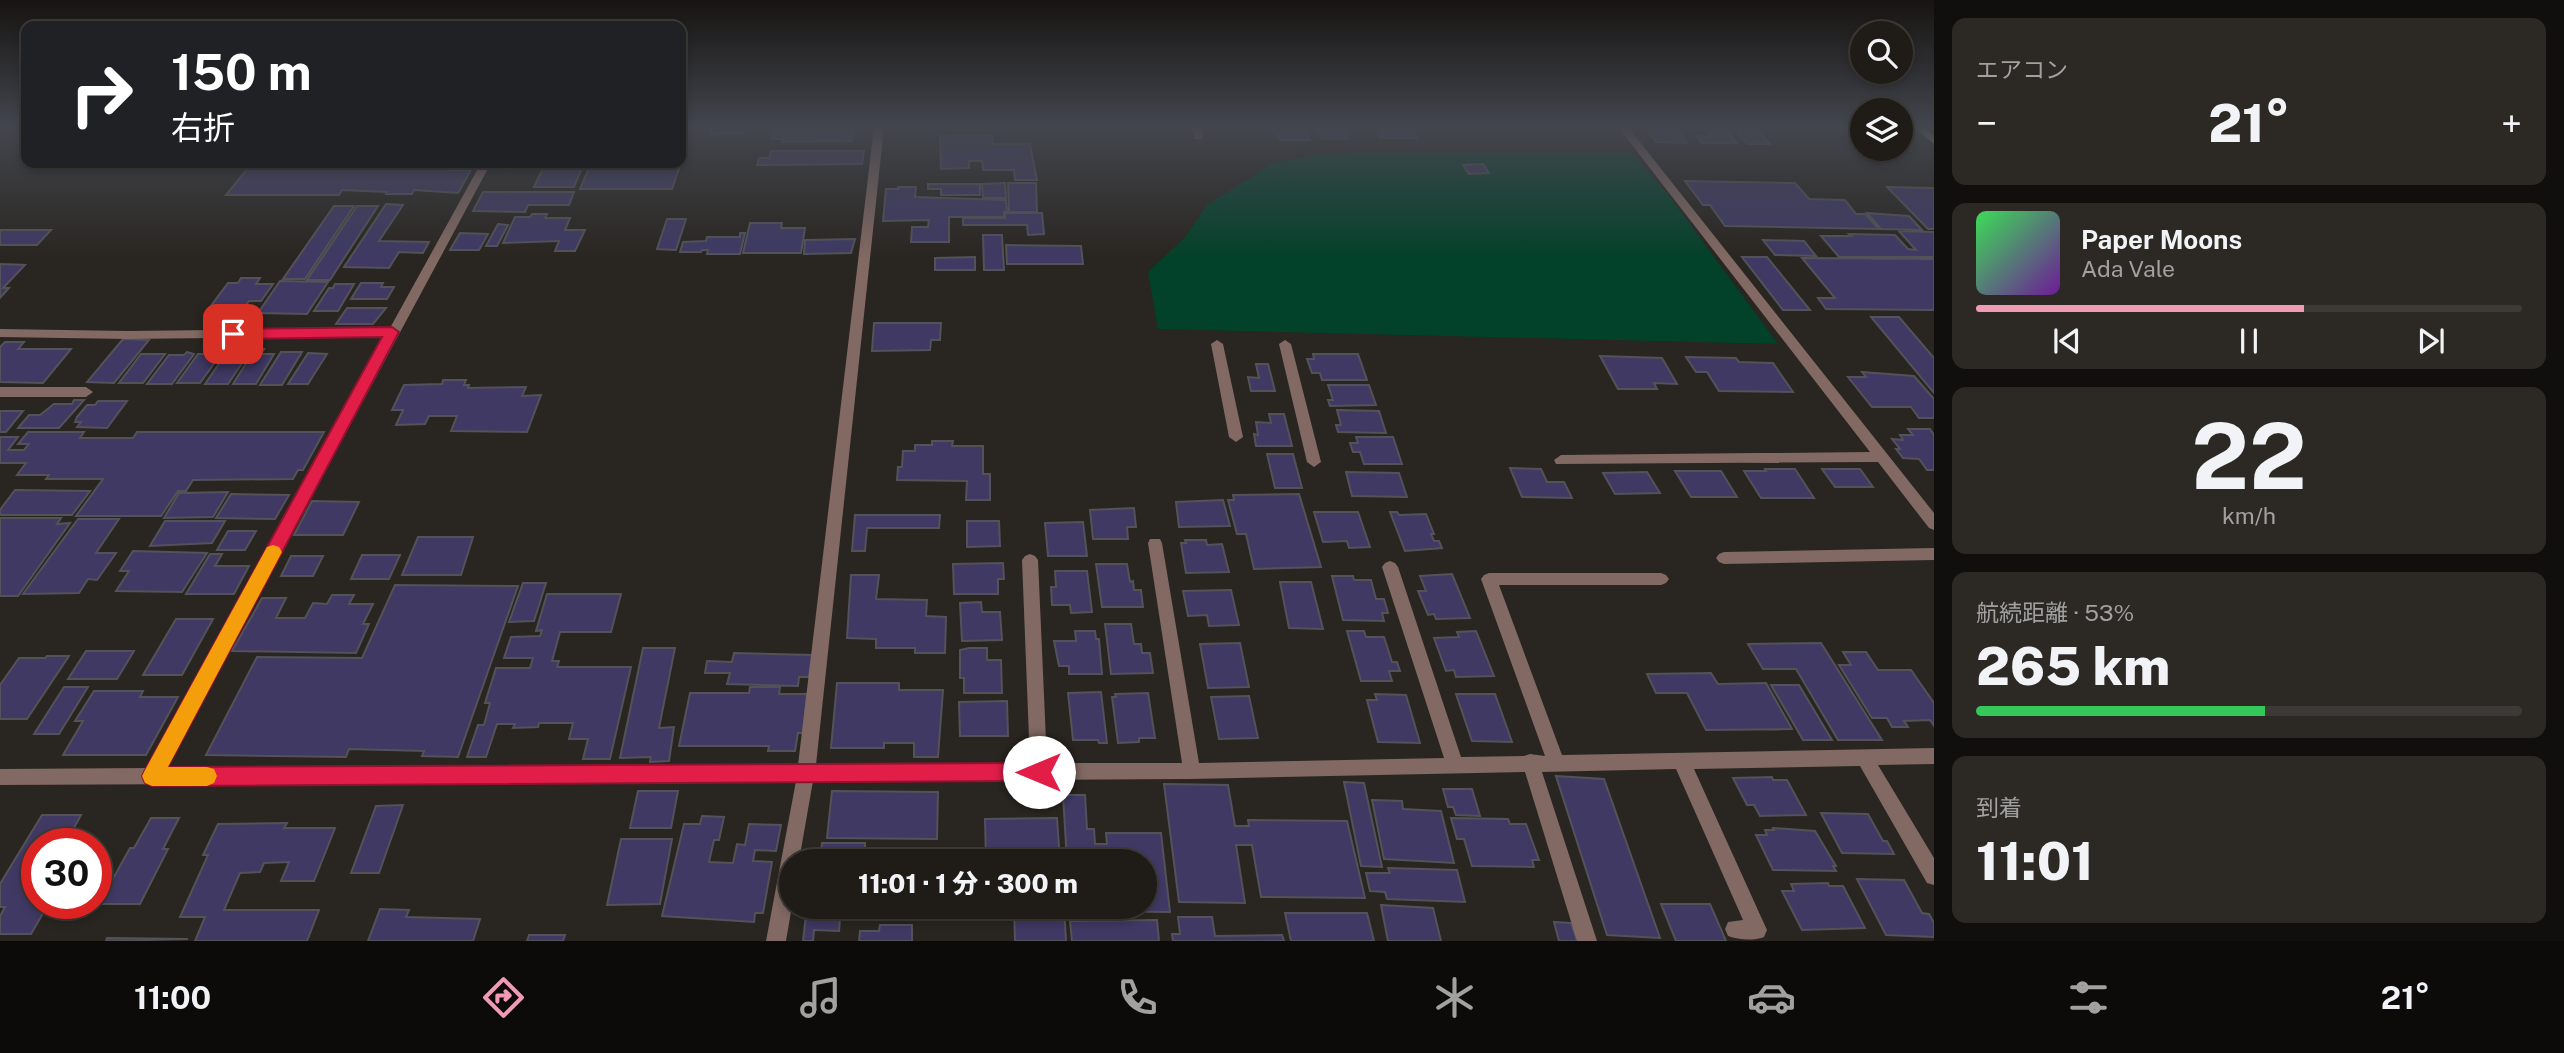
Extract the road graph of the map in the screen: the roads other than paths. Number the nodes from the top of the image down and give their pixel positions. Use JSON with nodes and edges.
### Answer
{"nodes":[{"id":1,"x":482,"y":171,"type":"edge"},
{"id":2,"x":874,"y":171,"type":"edge"},
{"id":3,"x":1657,"y":171,"type":"edge"},
{"id":4,"x":392,"y":332,"type":"junction"},
{"id":5,"x":0,"y":333,"type":"edge"},
{"id":6,"x":1217,"y":344,"type":"dead end"},
{"id":7,"x":1285,"y":344,"type":"dead end"},
{"id":8,"x":0,"y":392,"type":"edge"},
{"id":9,"x":86,"y":392,"type":"dead end"},
{"id":10,"x":1236,"y":437,"type":"dead end"},
{"id":11,"x":1881,"y":457,"type":"junction"},
{"id":12,"x":1561,"y":460,"type":"dead end"},
{"id":13,"x":1314,"y":462,"type":"dead end"},
{"id":14,"x":1934,"y":524,"type":"edge"},
{"id":15,"x":1156,"y":544,"type":"dead end"},
{"id":16,"x":1934,"y":554,"type":"edge"},
{"id":17,"x":1724,"y":558,"type":"dead end"},
{"id":18,"x":1031,"y":560,"type":"dead end"},
{"id":19,"x":1390,"y":567,"type":"dead end"},
{"id":20,"x":1661,"y":579,"type":"dead end"},
{"id":21,"x":1934,"y":755,"type":"edge"},
{"id":22,"x":1864,"y":757,"type":"junction"},
{"id":23,"x":1681,"y":760,"type":"junction"},
{"id":24,"x":1530,"y":762,"type":"junction"},
{"id":25,"x":1556,"y":762,"type":"junction"},
{"id":26,"x":1455,"y":766,"type":"junction"},
{"id":27,"x":1192,"y":771,"type":"junction"},
{"id":28,"x":806,"y":772,"type":"junction"},
{"id":29,"x":1039,"y":772,"type":"junction"},
{"id":30,"x":152,"y":776,"type":"junction"},
{"id":31,"x":0,"y":777,"type":"edge"},
{"id":32,"x":1934,"y":876,"type":"edge"},
{"id":33,"x":1735,"y":929,"type":"dead end"},
{"id":34,"x":776,"y":941,"type":"edge"},
{"id":35,"x":1587,"y":941,"type":"edge"}],
"edges":[{"from":1,"to":4,"type":"street"},
{"from":2,"to":28,"type":"street"},
{"from":3,"to":11,"type":"street"},
{"from":4,"to":5,"type":"street"},
{"from":4,"to":30,"type":"street"},
{"from":6,"to":10,"type":"street"},
{"from":7,"to":13,"type":"street"},
{"from":8,"to":9,"type":"street"},
{"from":11,"to":12,"type":"street"},
{"from":11,"to":14,"type":"street"},
{"from":15,"to":27,"type":"street"},
{"from":16,"to":17,"type":"street"},
{"from":18,"to":29,"type":"street"},
{"from":19,"to":26,"type":"street"},
{"from":20,"to":25,"type":"street"},
{"from":21,"to":22,"type":"street"},
{"from":22,"to":23,"type":"street"},
{"from":22,"to":32,"type":"street"},
{"from":23,"to":25,"type":"street"},
{"from":23,"to":33,"type":"street"},
{"from":24,"to":25,"type":"street"},
{"from":24,"to":26,"type":"street"},
{"from":24,"to":35,"type":"street"},
{"from":26,"to":27,"type":"street"},
{"from":27,"to":29,"type":"street"},
{"from":28,"to":29,"type":"street"},
{"from":28,"to":30,"type":"street"},
{"from":28,"to":34,"type":"street"},
{"from":30,"to":31,"type":"street"}]}
